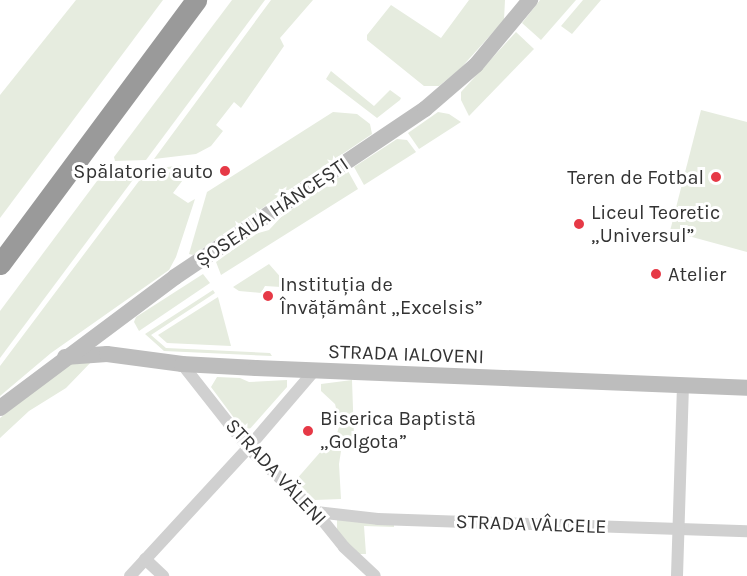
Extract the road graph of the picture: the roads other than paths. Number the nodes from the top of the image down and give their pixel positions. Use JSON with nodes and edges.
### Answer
{"nodes":[{"id":1,"x":196,"y":0,"type":"edge"},
{"id":2,"x":530,"y":0,"type":"edge"},
{"id":3,"x":0,"y":264,"type":"edge"},
{"id":4,"x":65,"y":357,"type":"junction"},
{"id":5,"x":182,"y":364,"type":"junction"},
{"id":6,"x":314,"y":371,"type":"junction"},
{"id":7,"x":683,"y":385,"type":"junction"},
{"id":8,"x":747,"y":388,"type":"edge"},
{"id":9,"x":0,"y":408,"type":"edge"},
{"id":10,"x":248,"y":448,"type":"junction"},
{"id":11,"x":316,"y":512,"type":"junction"},
{"id":12,"x":678,"y":529,"type":"junction"},
{"id":13,"x":747,"y":531,"type":"edge"},
{"id":14,"x":146,"y":560,"type":"junction"},
{"id":15,"x":130,"y":576,"type":"edge"},
{"id":16,"x":163,"y":576,"type":"edge"},
{"id":17,"x":375,"y":576,"type":"edge"},
{"id":18,"x":677,"y":576,"type":"edge"}],
"edges":[{"from":1,"to":3,"type":"highway"},
{"from":2,"to":4,"type":"street","name":"ȘOSEAUA HÂNCEȘTI"},
{"from":4,"to":5,"type":"street","name":"STRADA IALOVENI"},
{"from":4,"to":9,"type":"street","name":"ȘOSEAUA HÂNCEȘTI"},
{"from":5,"to":6,"type":"street","name":"STRADA IALOVENI"},
{"from":5,"to":10,"type":"street","name":"STRADA VĂLENI"},
{"from":6,"to":7,"type":"street","name":"STRADA IALOVENI"},
{"from":6,"to":10,"type":"street"},
{"from":7,"to":8,"type":"street","name":"STRADA IALOVENI"},
{"from":7,"to":12,"type":"street"},
{"from":10,"to":11,"type":"street","name":"STRADA VĂLENI"},
{"from":10,"to":14,"type":"street"},
{"from":11,"to":12,"type":"street","name":"STRADA VÂLCELE"},
{"from":11,"to":17,"type":"street","name":"STRADA VĂLENI"},
{"from":12,"to":13,"type":"street","name":"STRADA VÂLCELE"},
{"from":12,"to":18,"type":"street"},
{"from":14,"to":15,"type":"street"},
{"from":14,"to":16,"type":"street"}]}
